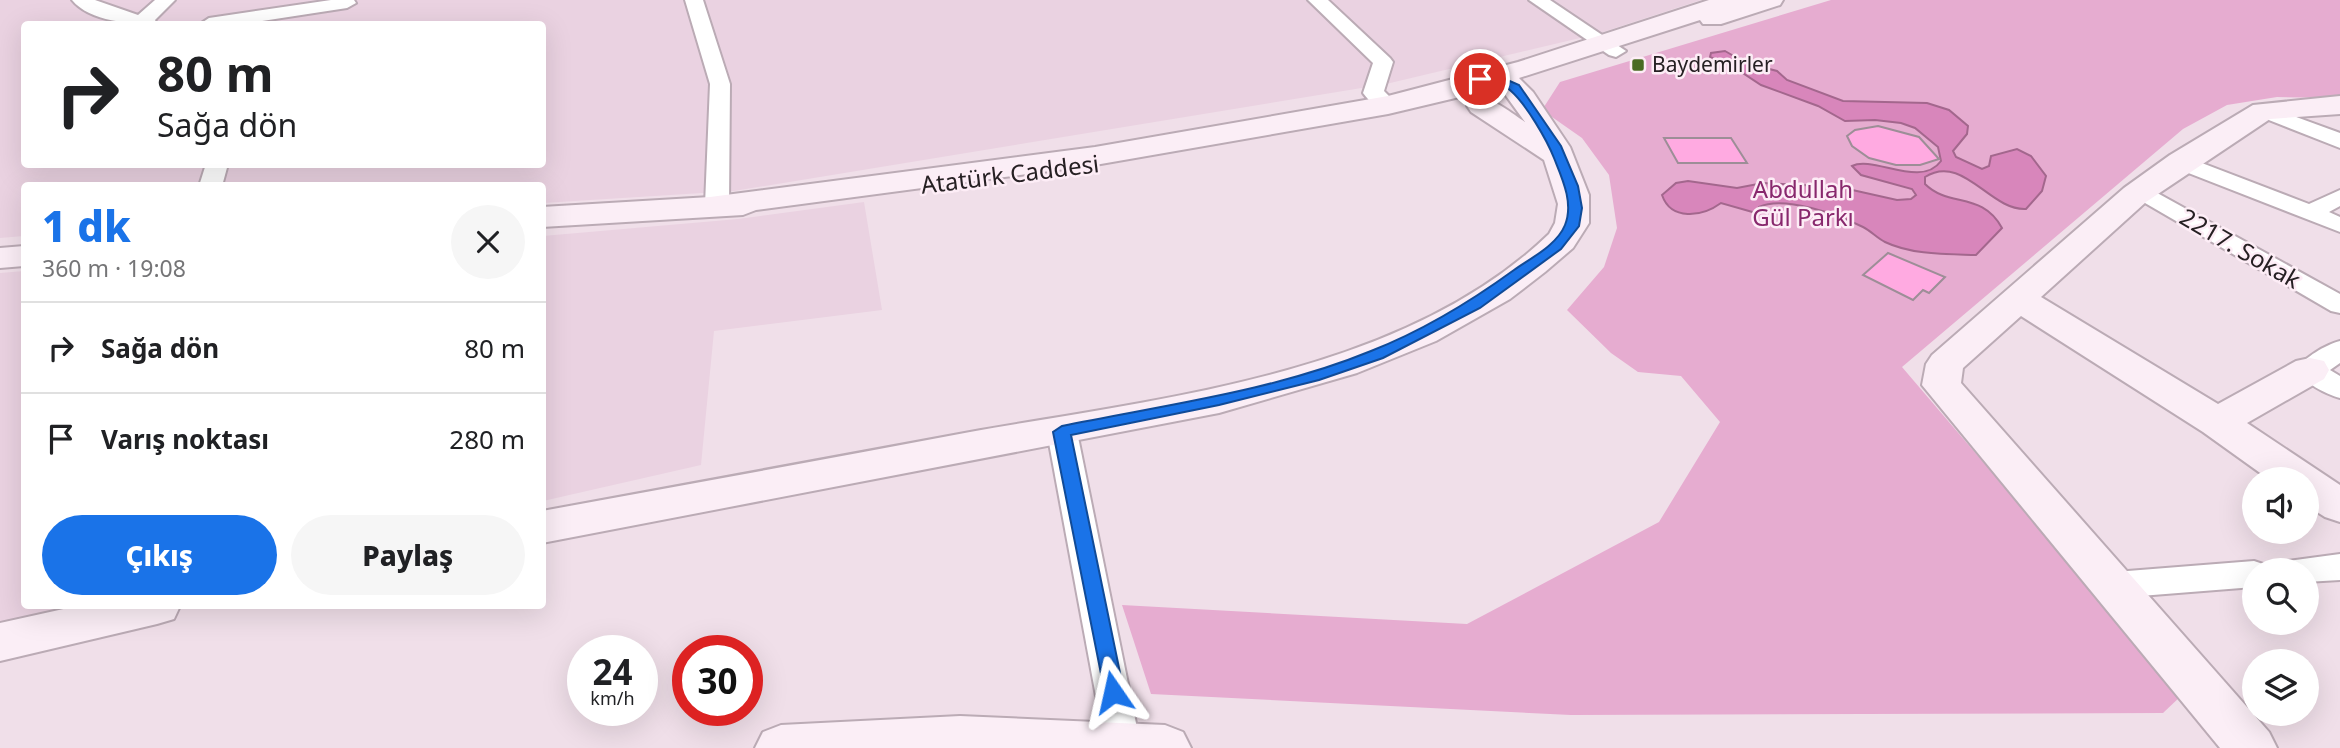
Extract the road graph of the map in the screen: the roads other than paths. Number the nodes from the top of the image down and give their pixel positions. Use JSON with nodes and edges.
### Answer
{"nodes":[{"id":1,"x":81,"y":0,"type":"edge"},
{"id":2,"x":166,"y":0,"type":"edge"},
{"id":3,"x":694,"y":0,"type":"edge"},
{"id":4,"x":1317,"y":0,"type":"edge"},
{"id":5,"x":1538,"y":0,"type":"edge"},
{"id":6,"x":1734,"y":0,"type":"edge"},
{"id":7,"x":1771,"y":0,"type":"edge"},
{"id":8,"x":347,"y":4,"type":"dead end"},
{"id":9,"x":138,"y":21,"type":"edge"},
{"id":10,"x":147,"y":21,"type":"edge"},
{"id":11,"x":230,"y":21,"type":"edge"},
{"id":12,"x":1609,"y":47,"type":"junction"},
{"id":13,"x":1489,"y":94,"type":"junction"},
{"id":14,"x":1388,"y":105,"type":"junction"},
{"id":15,"x":2340,"y":105,"type":"edge"},
{"id":16,"x":2263,"y":111,"type":"junction"},
{"id":17,"x":2340,"y":141,"type":"edge"},
{"id":18,"x":1559,"y":159,"type":"junction"},
{"id":19,"x":2181,"y":162,"type":"junction"},
{"id":20,"x":2141,"y":191,"type":"junction"},
{"id":21,"x":2340,"y":197,"type":"edge"},
{"id":22,"x":718,"y":205,"type":"junction"},
{"id":23,"x":2310,"y":213,"type":"junction"},
{"id":24,"x":546,"y":217,"type":"edge"},
{"id":25,"x":2340,"y":225,"type":"edge"},
{"id":26,"x":21,"y":256,"type":"edge"},
{"id":27,"x":0,"y":258,"type":"edge"},
{"id":28,"x":2019,"y":299,"type":"junction"},
{"id":29,"x":2340,"y":305,"type":"edge"},
{"id":30,"x":2330,"y":370,"type":"edge"},
{"id":31,"x":2217,"y":422,"type":"junction"},
{"id":32,"x":1062,"y":432,"type":"junction"},
{"id":33,"x":2282,"y":467,"type":"edge"},
{"id":34,"x":2319,"y":492,"type":"edge"},
{"id":35,"x":2340,"y":506,"type":"edge"},
{"id":36,"x":546,"y":526,"type":"edge"},
{"id":37,"x":2340,"y":567,"type":"edge"},
{"id":38,"x":2319,"y":569,"type":"edge"},
{"id":39,"x":2242,"y":575,"type":"edge"},
{"id":40,"x":2115,"y":585,"type":"junction"},
{"id":41,"x":144,"y":609,"type":"edge"},
{"id":42,"x":0,"y":642,"type":"edge"},
{"id":43,"x":1064,"y":746,"type":"edge"},
{"id":44,"x":1144,"y":746,"type":"edge"},
{"id":45,"x":808,"y":747,"type":"edge"},
{"id":46,"x":2251,"y":748,"type":"edge"}],
"edges":[{"from":1,"to":9,"type":"street"},
{"from":2,"to":10,"type":"street"},
{"from":3,"to":22,"type":"street"},
{"from":4,"to":14,"type":"street"},
{"from":5,"to":12,"type":"street"},
{"from":6,"to":12,"type":"street"},
{"from":7,"to":12,"type":"street","name":"Atatürk Caddesi"},
{"from":8,"to":11,"type":"street"},
{"from":12,"to":13,"type":"street","name":"Atatürk Caddesi"},
{"from":13,"to":14,"type":"street"},
{"from":13,"to":18,"type":"street"},
{"from":13,"to":18,"type":"street"},
{"from":13,"to":22,"type":"street","name":"Atatürk Caddesi"},
{"from":14,"to":22,"type":"street"},
{"from":15,"to":16,"type":"street"},
{"from":16,"to":17,"type":"street"},
{"from":16,"to":19,"type":"street"},
{"from":18,"to":32,"type":"street"},
{"from":19,"to":20,"type":"street"},
{"from":19,"to":23,"type":"street"},
{"from":20,"to":28,"type":"street"},
{"from":20,"to":29,"type":"street","name":"2217. Sokak"},
{"from":21,"to":23,"type":"street"},
{"from":22,"to":24,"type":"street","name":"Atatürk Caddesi"},
{"from":23,"to":25,"type":"street"},
{"from":26,"to":27,"type":"street"},
{"from":28,"to":31,"type":"street"},
{"from":28,"to":40,"type":"street"},
{"from":30,"to":31,"type":"street"},
{"from":31,"to":33,"type":"street"},
{"from":32,"to":36,"type":"street"},
{"from":32,"to":44,"type":"street"},
{"from":34,"to":35,"type":"street"},
{"from":37,"to":38,"type":"street"},
{"from":39,"to":40,"type":"street"},
{"from":40,"to":46,"type":"street"},
{"from":41,"to":42,"type":"street"},
{"from":43,"to":44,"type":"street"},
{"from":43,"to":45,"type":"street"}]}
